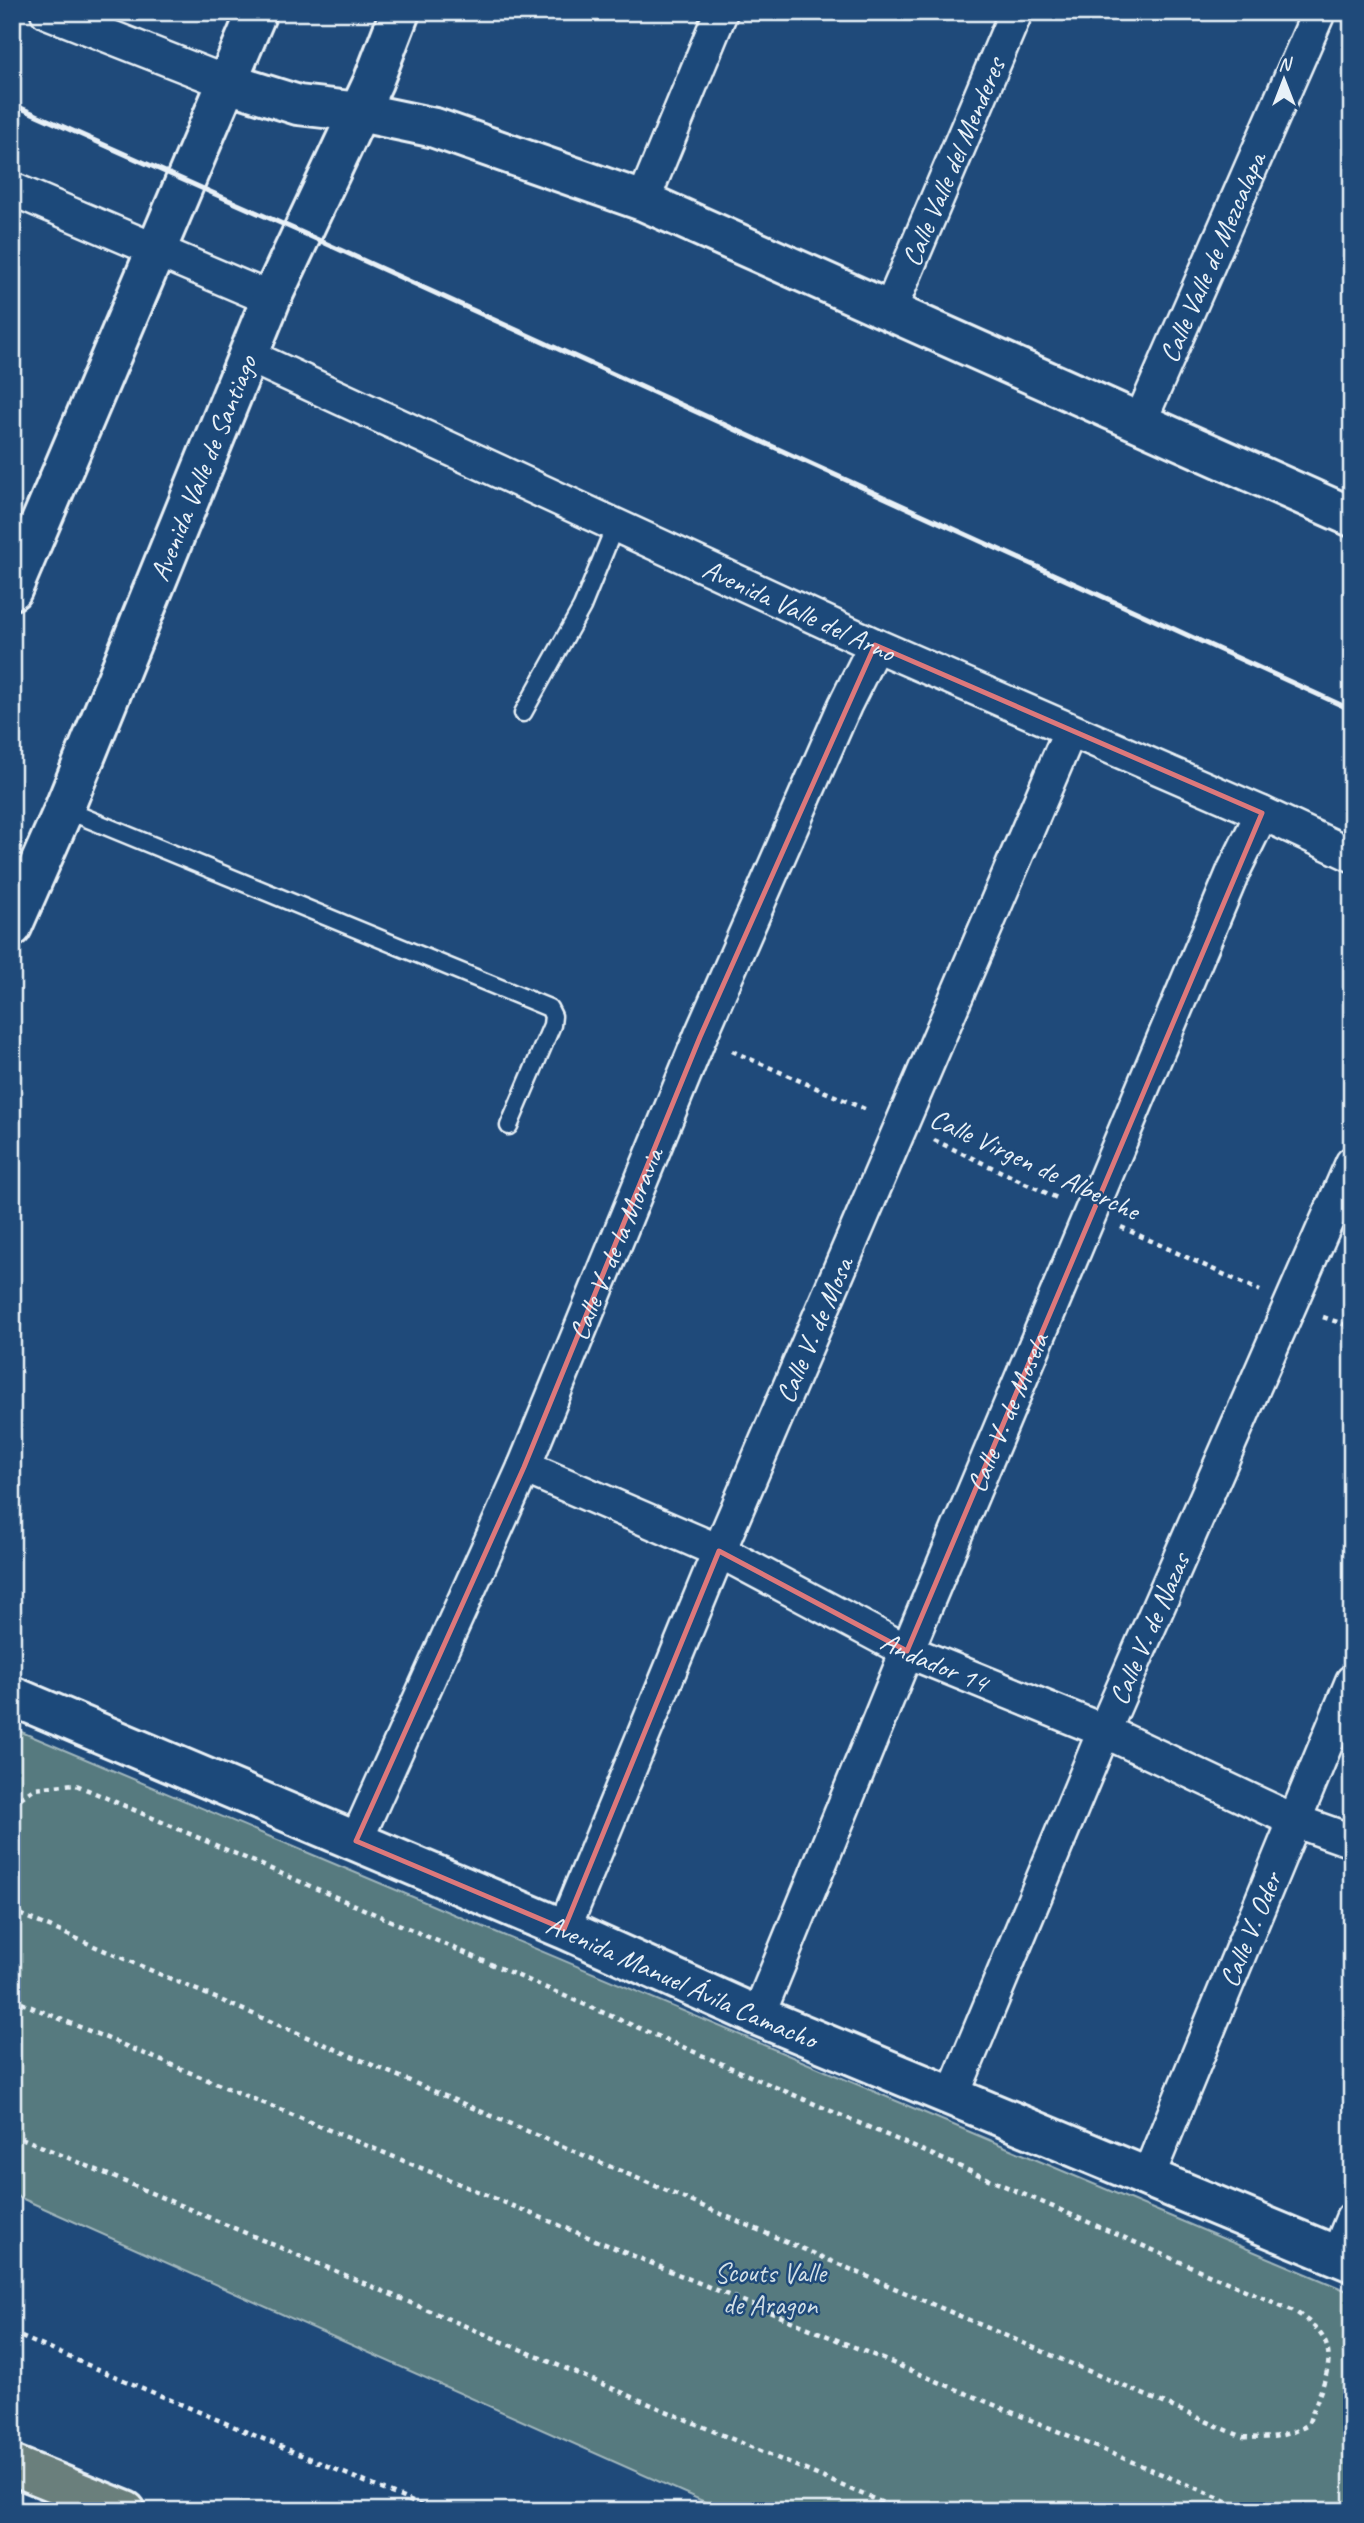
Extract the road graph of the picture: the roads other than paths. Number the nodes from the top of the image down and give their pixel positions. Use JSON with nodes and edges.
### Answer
{"nodes":[{"id":1,"x":47,"y":12,"type":"edge"},
{"id":2,"x":257,"y":12,"type":"edge"},
{"id":3,"x":400,"y":12,"type":"edge"},
{"id":4,"x":721,"y":12,"type":"edge"},
{"id":5,"x":1016,"y":12,"type":"edge"},
{"id":6,"x":1319,"y":12,"type":"edge"},
{"id":7,"x":228,"y":83,"type":"junction"},
{"id":8,"x":359,"y":112,"type":"junction"},
{"id":9,"x":12,"y":189,"type":"edge"},
{"id":10,"x":643,"y":201,"type":"junction"},
{"id":11,"x":157,"y":252,"type":"junction"},
{"id":12,"x":271,"y":299,"type":"junction"},
{"id":13,"x":890,"y":312,"type":"junction"},
{"id":14,"x":249,"y":356,"type":"junction"},
{"id":15,"x":1139,"y":424,"type":"junction"},
{"id":16,"x":1352,"y":517,"type":"edge"},
{"id":17,"x":615,"y":526,"type":"junction"},
{"id":18,"x":12,"y":590,"type":"edge"},
{"id":19,"x":875,"y":645,"type":"junction"},
{"id":20,"x":523,"y":713,"type":"dead end"},
{"id":21,"x":1070,"y":731,"type":"junction"},
{"id":22,"x":64,"y":809,"type":"junction"},
{"id":23,"x":1262,"y":813,"type":"junction"},
{"id":24,"x":1352,"y":855,"type":"edge"},
{"id":25,"x":12,"y":927,"type":"edge"},
{"id":26,"x":509,"y":1126,"type":"dead end"},
{"id":27,"x":1352,"y":1163,"type":"edge"},
{"id":28,"x":524,"y":1467,"type":"junction"},
{"id":29,"x":719,"y":1551,"type":"junction"},
{"id":30,"x":907,"y":1651,"type":"junction"},
{"id":31,"x":1352,"y":1681,"type":"edge"},
{"id":32,"x":12,"y":1696,"type":"edge"},
{"id":33,"x":1104,"y":1731,"type":"junction"},
{"id":34,"x":1293,"y":1819,"type":"junction"},
{"id":35,"x":356,"y":1841,"type":"junction"},
{"id":36,"x":1352,"y":1841,"type":"edge"},
{"id":37,"x":564,"y":1929,"type":"junction"},
{"id":38,"x":758,"y":2016,"type":"junction"},
{"id":39,"x":951,"y":2097,"type":"junction"},
{"id":40,"x":1147,"y":2179,"type":"junction"},
{"id":41,"x":1352,"y":2219,"type":"edge"},
{"id":42,"x":1345,"y":2259,"type":"edge"},
{"id":43,"x":12,"y":2465,"type":"edge"},
{"id":44,"x":126,"y":2511,"type":"edge"}],
"edges":[{"from":1,"to":7,"type":"street"},
{"from":2,"to":7,"type":"street"},
{"from":3,"to":8,"type":"street","name":"Avenida Valle de Santiago"},
{"from":4,"to":10,"type":"street"},
{"from":5,"to":13,"type":"street","name":"Calle Valle del Menderes"},
{"from":6,"to":15,"type":"street","name":"Calle Valle de Mezcalapa"},
{"from":7,"to":8,"type":"street"},
{"from":7,"to":11,"type":"street"},
{"from":8,"to":10,"type":"street"},
{"from":8,"to":12,"type":"street","name":"Avenida Valle de Santiago"},
{"from":9,"to":11,"type":"street"},
{"from":10,"to":13,"type":"street"},
{"from":11,"to":12,"type":"street"},
{"from":11,"to":18,"type":"street"},
{"from":12,"to":14,"type":"street","name":"Avenida Valle de Santiago"},
{"from":13,"to":15,"type":"street"},
{"from":14,"to":17,"type":"street","name":"Avenida Valle del Arno"},
{"from":14,"to":22,"type":"street","name":"Avenida Valle de Santiago"},
{"from":15,"to":16,"type":"street"},
{"from":17,"to":19,"type":"street","name":"Avenida Valle del Arno"},
{"from":17,"to":20,"type":"lane"},
{"from":19,"to":21,"type":"street","name":"Avenida Valle del Arno"},
{"from":19,"to":28,"type":"street","name":"Calle V. de la Moravia"},
{"from":21,"to":23,"type":"street","name":"Avenida Valle del Arno"},
{"from":21,"to":29,"type":"street","name":"Calle V. de Mosa"},
{"from":22,"to":25,"type":"street","name":"Avenida Valle de Santiago"},
{"from":22,"to":26,"type":"lane"},
{"from":23,"to":24,"type":"street","name":"Avenida Valle del Arno"},
{"from":23,"to":30,"type":"street","name":"Calle V. de Mosela"},
{"from":27,"to":33,"type":"street","name":"Calle V. de Nazas"},
{"from":28,"to":29,"type":"street","name":"Andador 14"},
{"from":28,"to":35,"type":"street","name":"Calle V. de la Moravia"},
{"from":29,"to":30,"type":"street","name":"Andador 14"},
{"from":29,"to":37,"type":"street","name":"Calle V. de Mosa"},
{"from":30,"to":33,"type":"street","name":"Andador 14"},
{"from":30,"to":38,"type":"street","name":"Calle V. de Mosela"},
{"from":31,"to":34,"type":"street","name":"Calle V. Oder"},
{"from":32,"to":35,"type":"street","name":"Avenida Manuel Ávila Camacho"},
{"from":33,"to":34,"type":"street","name":"Andador 14"},
{"from":33,"to":39,"type":"street","name":"Calle V. de Nazas"},
{"from":34,"to":36,"type":"street","name":"Andador 14"},
{"from":34,"to":40,"type":"street","name":"Calle V. Oder"},
{"from":35,"to":37,"type":"street","name":"Avenida Manuel Ávila Camacho"},
{"from":37,"to":38,"type":"street","name":"Avenida Manuel Ávila Camacho"},
{"from":38,"to":39,"type":"street","name":"Avenida Manuel Ávila Camacho"},
{"from":39,"to":40,"type":"street","name":"Avenida Manuel Ávila Camacho"},
{"from":40,"to":42,"type":"street","name":"Avenida Manuel Ávila Camacho"},
{"from":41,"to":42,"type":"street"},
{"from":43,"to":44,"type":"highway"}]}
